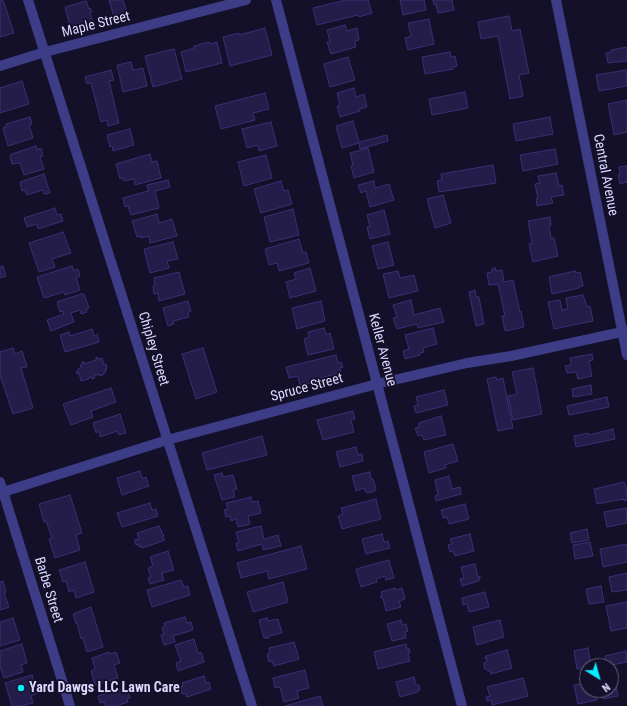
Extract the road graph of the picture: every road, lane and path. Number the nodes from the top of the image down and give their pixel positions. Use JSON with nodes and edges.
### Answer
{"nodes":[{"id":1,"x":28,"y":0,"type":"edge"},
{"id":2,"x":246,"y":0,"type":"edge"},
{"id":3,"x":276,"y":0,"type":"edge"},
{"id":4,"x":556,"y":0,"type":"edge"},
{"id":5,"x":45,"y":52,"type":"junction"},
{"id":6,"x":0,"y":66,"type":"edge"},
{"id":7,"x":625,"y":331,"type":"edge"},
{"id":8,"x":627,"y":355,"type":"edge"},
{"id":9,"x":377,"y":384,"type":"junction"},
{"id":10,"x":167,"y":440,"type":"junction"},
{"id":11,"x":1,"y":489,"type":"edge"},
{"id":12,"x":70,"y":706,"type":"edge"},
{"id":13,"x":252,"y":706,"type":"edge"},
{"id":14,"x":462,"y":706,"type":"edge"}],
"edges":[{"from":1,"to":5,"type":"street","name":"Chipley Street"},
{"from":2,"to":5,"type":"street","name":"Maple Street"},
{"from":3,"to":9,"type":"street","name":"Keller Avenue"},
{"from":4,"to":7,"type":"street","name":"Central Avenue"},
{"from":5,"to":6,"type":"street","name":"Maple Street"},
{"from":5,"to":10,"type":"street","name":"Chipley Street"},
{"from":7,"to":8,"type":"street","name":"Central Avenue"},
{"from":7,"to":9,"type":"street","name":"Spruce Street"},
{"from":9,"to":10,"type":"street","name":"Spruce Street"},
{"from":9,"to":14,"type":"street","name":"Keller Avenue"},
{"from":10,"to":11,"type":"street","name":"Spruce Street"},
{"from":10,"to":13,"type":"street","name":"Chipley Street"},
{"from":11,"to":12,"type":"street","name":"Barbe Street"}]}
